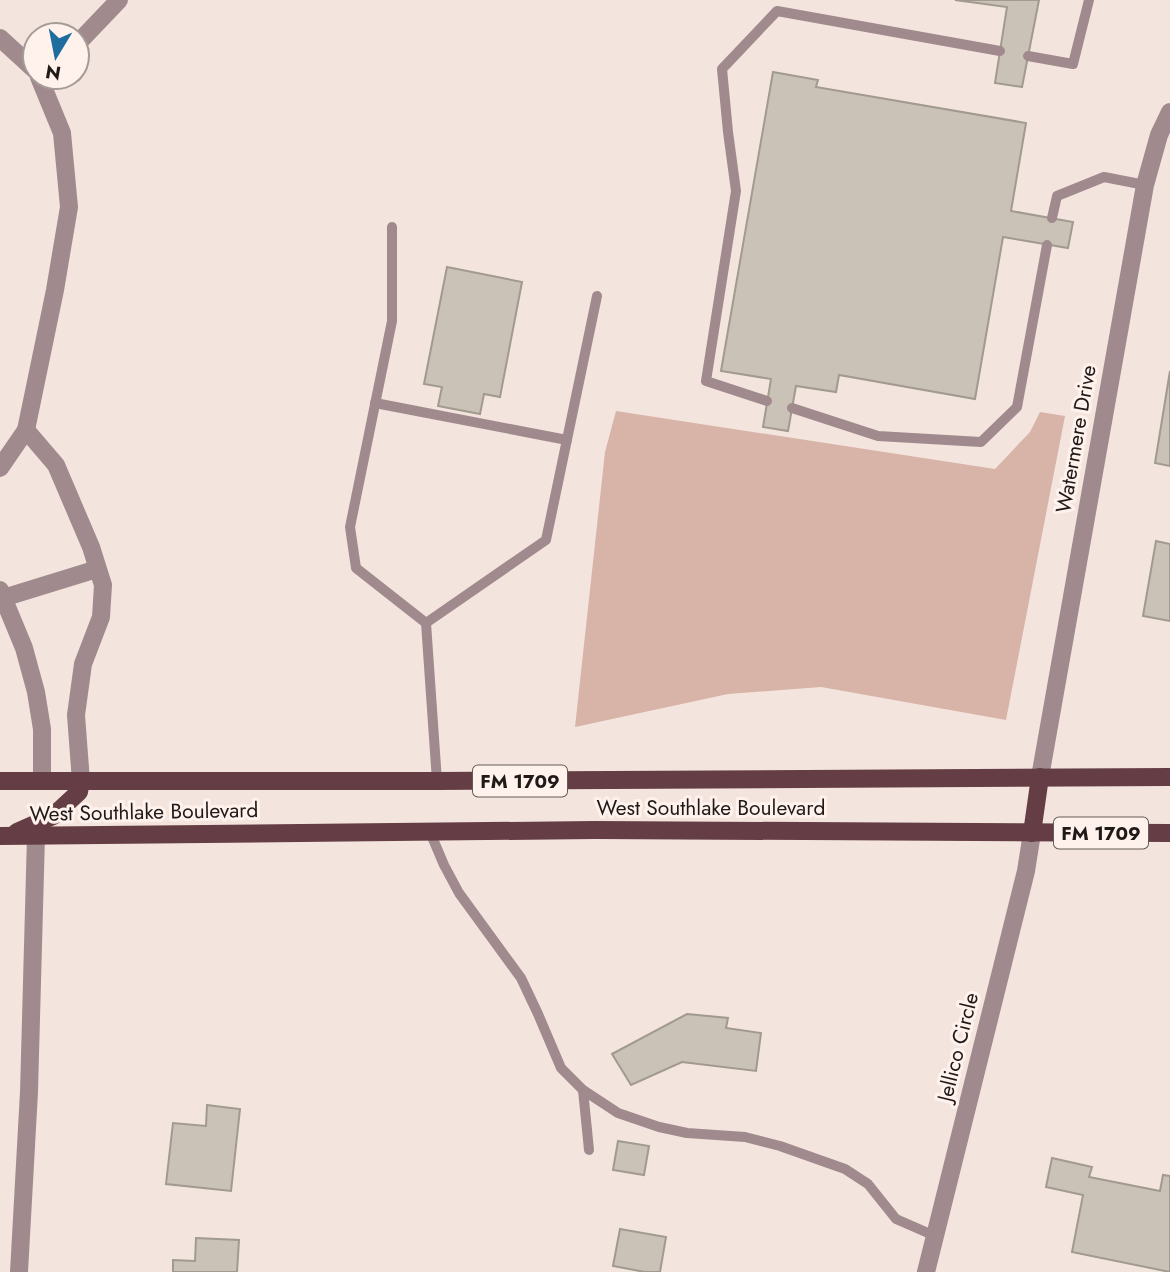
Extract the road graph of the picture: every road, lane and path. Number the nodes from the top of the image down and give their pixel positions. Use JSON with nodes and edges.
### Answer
{"nodes":[{"id":1,"x":119,"y":0,"type":"edge"},
{"id":2,"x":1089,"y":0,"type":"edge"},
{"id":3,"x":778,"y":6,"type":"edge"},
{"id":4,"x":91,"y":29,"type":"edge"},
{"id":5,"x":0,"y":38,"type":"edge"},
{"id":6,"x":1000,"y":51,"type":"dead end"},
{"id":7,"x":1028,"y":56,"type":"dead end"},
{"id":8,"x":21,"y":57,"type":"edge"},
{"id":9,"x":45,"y":91,"type":"edge"},
{"id":10,"x":1170,"y":112,"type":"edge"},
{"id":11,"x":1145,"y":185,"type":"junction"},
{"id":12,"x":1052,"y":218,"type":"dead end"},
{"id":13,"x":392,"y":227,"type":"dead end"},
{"id":14,"x":1047,"y":244,"type":"dead end"},
{"id":15,"x":597,"y":296,"type":"dead end"},
{"id":16,"x":767,"y":401,"type":"dead end"},
{"id":17,"x":375,"y":403,"type":"junction"},
{"id":18,"x":792,"y":408,"type":"dead end"},
{"id":19,"x":26,"y":430,"type":"junction"},
{"id":20,"x":567,"y":440,"type":"junction"},
{"id":21,"x":0,"y":468,"type":"edge"},
{"id":22,"x":97,"y":569,"type":"junction"},
{"id":23,"x":1,"y":594,"type":"edge"},
{"id":24,"x":426,"y":623,"type":"junction"},
{"id":25,"x":1170,"y":777,"type":"edge"},
{"id":26,"x":1040,"y":778,"type":"junction"},
{"id":27,"x":0,"y":781,"type":"edge"},
{"id":28,"x":42,"y":781,"type":"junction"},
{"id":29,"x":81,"y":781,"type":"junction"},
{"id":30,"x":437,"y":781,"type":"junction"},
{"id":31,"x":430,"y":832,"type":"junction"},
{"id":32,"x":1032,"y":833,"type":"junction"},
{"id":33,"x":1170,"y":833,"type":"edge"},
{"id":34,"x":4,"y":836,"type":"edge"},
{"id":35,"x":36,"y":836,"type":"junction"},
{"id":36,"x":583,"y":1090,"type":"junction"},
{"id":37,"x":589,"y":1150,"type":"dead end"},
{"id":38,"x":935,"y":1236,"type":"junction"},
{"id":39,"x":19,"y":1272,"type":"edge"},
{"id":40,"x":926,"y":1272,"type":"edge"}],
"edges":[{"from":1,"to":4,"type":"street"},
{"from":2,"to":7,"type":"lane"},
{"from":3,"to":6,"type":"lane"},
{"from":3,"to":16,"type":"lane"},
{"from":5,"to":8,"type":"street"},
{"from":9,"to":19,"type":"street"},
{"from":10,"to":11,"type":"street","name":"Watermere Drive"},
{"from":11,"to":12,"type":"lane"},
{"from":11,"to":26,"type":"street","name":"Watermere Drive"},
{"from":13,"to":17,"type":"lane"},
{"from":14,"to":18,"type":"lane"},
{"from":15,"to":20,"type":"lane"},
{"from":17,"to":20,"type":"lane"},
{"from":17,"to":24,"type":"lane"},
{"from":19,"to":21,"type":"street"},
{"from":19,"to":22,"type":"street"},
{"from":20,"to":24,"type":"lane"},
{"from":22,"to":23,"type":"street"},
{"from":22,"to":29,"type":"street"},
{"from":23,"to":28,"type":"street"},
{"from":24,"to":30,"type":"lane"},
{"from":25,"to":26,"type":"main road","name":"West Southlake Boulevard","number":"FM 1709"},
{"from":26,"to":30,"type":"main road","name":"West Southlake Boulevard","number":"FM 1709"},
{"from":26,"to":32,"type":"main road"},
{"from":27,"to":28,"type":"main road","name":"West Southlake Boulevard","number":"FM 1709"},
{"from":28,"to":29,"type":"main road","name":"West Southlake Boulevard","number":"FM 1709"},
{"from":29,"to":30,"type":"main road","name":"West Southlake Boulevard","number":"FM 1709"},
{"from":29,"to":34,"type":"main road"},
{"from":31,"to":32,"type":"main road","name":"West Southlake Boulevard","number":"FM 1709"},
{"from":31,"to":35,"type":"main road","name":"West Southlake Boulevard","number":"FM 1709"},
{"from":31,"to":36,"type":"lane"},
{"from":32,"to":33,"type":"main road","name":"West Southlake Boulevard","number":"FM 1709"},
{"from":32,"to":38,"type":"street","name":"Jellico Circle"},
{"from":34,"to":35,"type":"main road","name":"West Southlake Boulevard","number":"FM 1709"},
{"from":35,"to":39,"type":"street"},
{"from":36,"to":37,"type":"lane"},
{"from":36,"to":38,"type":"lane"},
{"from":38,"to":40,"type":"street","name":"Jellico Circle"}]}
